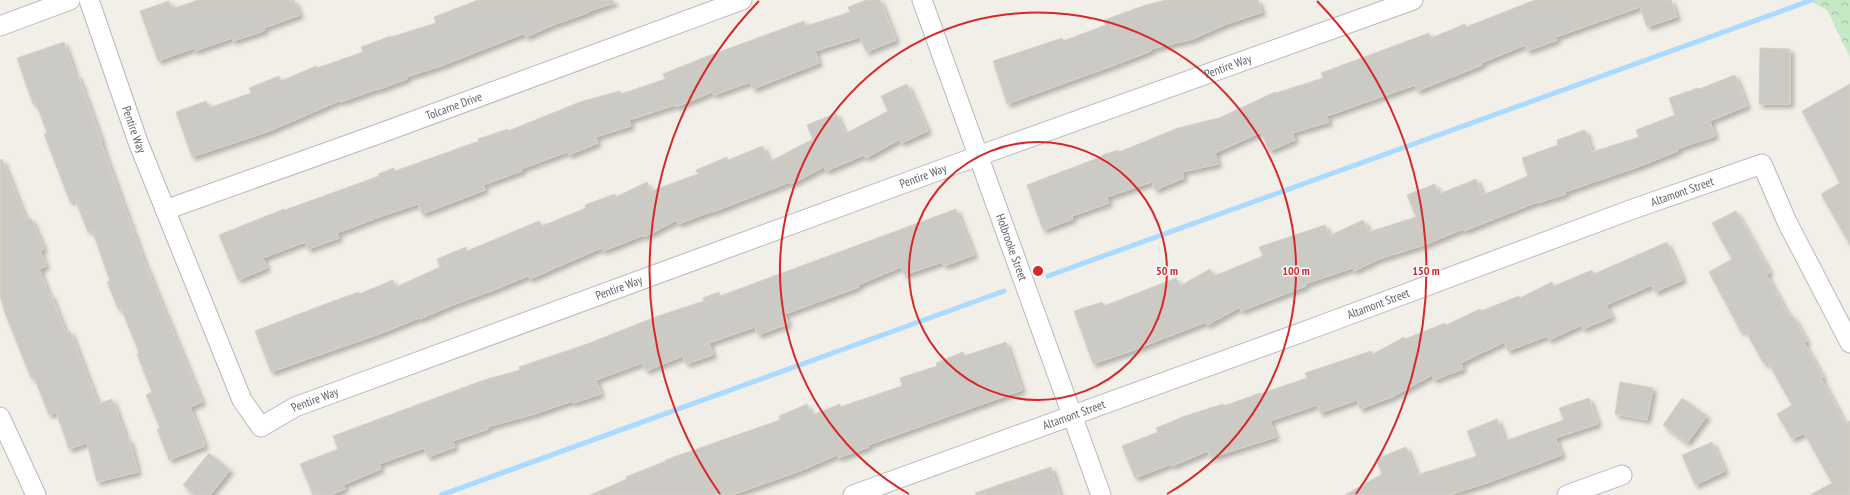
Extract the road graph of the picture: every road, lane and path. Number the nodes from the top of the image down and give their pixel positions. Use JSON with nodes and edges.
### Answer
{"nodes":[{"id":1,"x":70,"y":0,"type":"edge"},
{"id":2,"x":89,"y":0,"type":"edge"},
{"id":3,"x":742,"y":0,"type":"edge"},
{"id":4,"x":922,"y":0,"type":"edge"},
{"id":5,"x":1413,"y":0,"type":"edge"},
{"id":6,"x":1379,"y":5,"type":"edge"},
{"id":7,"x":0,"y":26,"type":"edge"},
{"id":8,"x":978,"y":156,"type":"junction"},
{"id":9,"x":165,"y":210,"type":"junction"},
{"id":10,"x":1850,"y":343,"type":"edge"},
{"id":11,"x":1072,"y":415,"type":"junction"},
{"id":12,"x":0,"y":417,"type":"edge"},
{"id":13,"x":1622,"y":476,"type":"dead end"},
{"id":14,"x":36,"y":495,"type":"edge"},
{"id":15,"x":853,"y":495,"type":"edge"},
{"id":16,"x":1101,"y":495,"type":"edge"},
{"id":17,"x":1567,"y":495,"type":"edge"}],
"edges":[{"from":1,"to":7,"type":"street"},
{"from":2,"to":9,"type":"street","name":"Pentire Way"},
{"from":3,"to":9,"type":"street","name":"Tolcarne Drive"},
{"from":4,"to":8,"type":"street","name":"Holbrooke Street"},
{"from":5,"to":6,"type":"street","name":"Pentire Way"},
{"from":6,"to":8,"type":"street","name":"Pentire Way"},
{"from":8,"to":9,"type":"street","name":"Pentire Way"},
{"from":8,"to":11,"type":"street","name":"Holbrooke Street"},
{"from":10,"to":11,"type":"street","name":"Altamont Street"},
{"from":11,"to":15,"type":"street","name":"Altamont Street"},
{"from":11,"to":16,"type":"street","name":"Holbrooke Street"},
{"from":12,"to":14,"type":"street"},
{"from":13,"to":17,"type":"street"}]}
